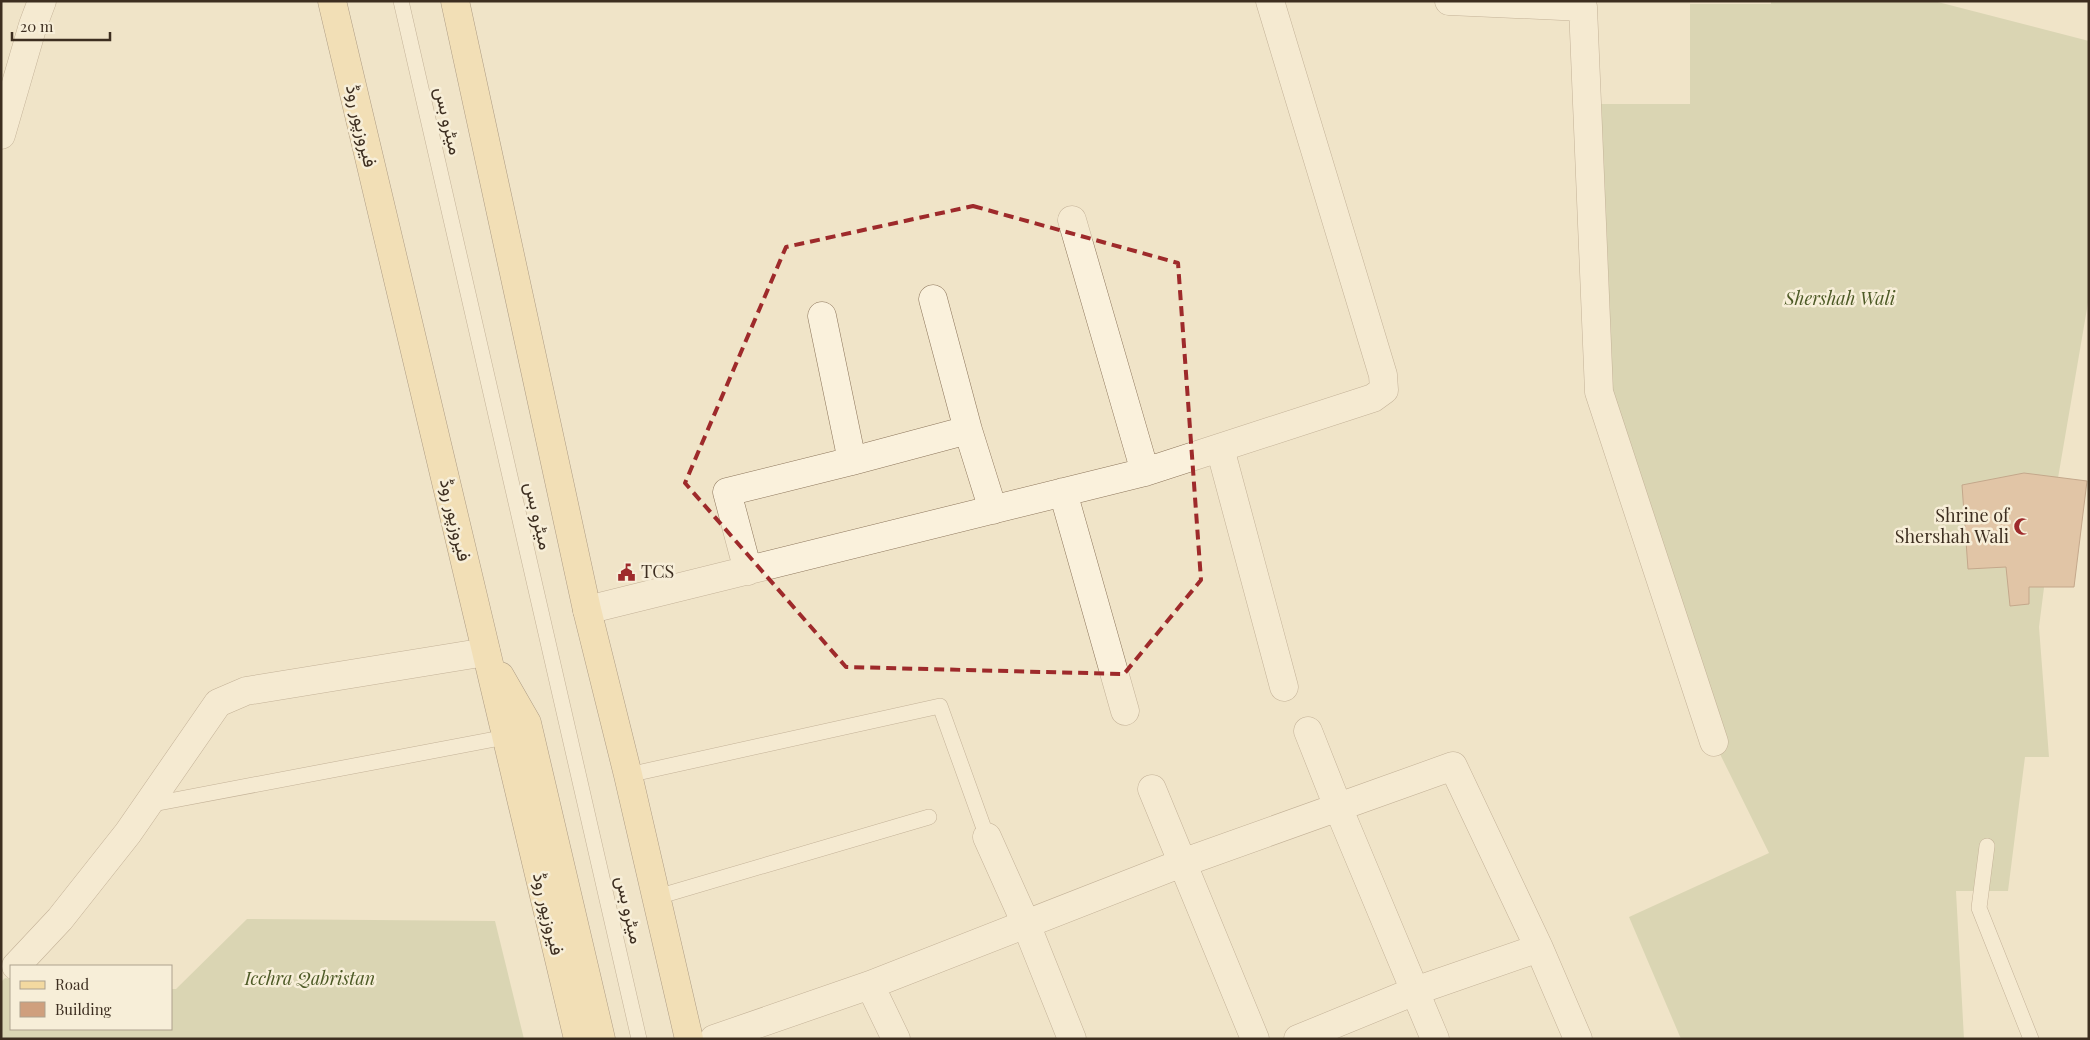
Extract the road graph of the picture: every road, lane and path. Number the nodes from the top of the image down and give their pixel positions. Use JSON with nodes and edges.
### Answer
{"nodes":[{"id":1,"x":42,"y":1,"type":"edge"},
{"id":2,"x":332,"y":1,"type":"edge"},
{"id":3,"x":401,"y":1,"type":"edge"},
{"id":4,"x":455,"y":1,"type":"edge"},
{"id":5,"x":1270,"y":1,"type":"edge"},
{"id":6,"x":1449,"y":1,"type":"edge"},
{"id":7,"x":1582,"y":4,"type":"edge"},
{"id":8,"x":1,"y":134,"type":"edge"},
{"id":9,"x":1072,"y":220,"type":"dead end"},
{"id":10,"x":933,"y":299,"type":"dead end"},
{"id":11,"x":822,"y":316,"type":"dead end"},
{"id":12,"x":968,"y":430,"type":"junction"},
{"id":13,"x":1220,"y":448,"type":"junction"},
{"id":14,"x":852,"y":461,"type":"junction"},
{"id":15,"x":1145,"y":472,"type":"junction"},
{"id":16,"x":1063,"y":492,"type":"junction"},
{"id":17,"x":994,"y":510,"type":"junction"},
{"id":18,"x":748,"y":571,"type":"junction"},
{"id":19,"x":587,"y":610,"type":"junction"},
{"id":20,"x":486,"y":652,"type":"junction"},
{"id":21,"x":1284,"y":687,"type":"dead end"},
{"id":22,"x":1125,"y":711,"type":"dead end"},
{"id":23,"x":1308,"y":731,"type":"dead end"},
{"id":24,"x":506,"y":737,"type":"junction"},
{"id":25,"x":1714,"y":742,"type":"dead end"},
{"id":26,"x":628,"y":775,"type":"junction"},
{"id":27,"x":1152,"y":789,"type":"dead end"},
{"id":28,"x":148,"y":805,"type":"junction"},
{"id":29,"x":1338,"y":807,"type":"junction"},
{"id":30,"x":929,"y":816,"type":"dead end"},
{"id":31,"x":987,"y":837,"type":"joint"},
{"id":32,"x":1987,"y":846,"type":"dead end"},
{"id":33,"x":1182,"y":863,"type":"junction"},
{"id":34,"x":657,"y":897,"type":"junction"},
{"id":35,"x":1026,"y":924,"type":"junction"},
{"id":36,"x":1539,"y":948,"type":"junction"},
{"id":37,"x":17,"y":965,"type":"edge"},
{"id":38,"x":10,"y":972,"type":"edge"},
{"id":39,"x":1,"y":982,"type":"edge"},
{"id":40,"x":870,"y":985,"type":"junction"},
{"id":41,"x":1415,"y":991,"type":"junction"},
{"id":42,"x":578,"y":1039,"type":"edge"},
{"id":43,"x":601,"y":1039,"type":"edge"},
{"id":44,"x":639,"y":1039,"type":"edge"},
{"id":45,"x":672,"y":1039,"type":"edge"},
{"id":46,"x":689,"y":1039,"type":"edge"},
{"id":47,"x":714,"y":1039,"type":"edge"},
{"id":48,"x":896,"y":1039,"type":"edge"},
{"id":49,"x":1072,"y":1039,"type":"edge"},
{"id":50,"x":1255,"y":1039,"type":"edge"},
{"id":51,"x":1298,"y":1039,"type":"edge"},
{"id":52,"x":1435,"y":1039,"type":"edge"},
{"id":53,"x":1578,"y":1039,"type":"edge"},
{"id":54,"x":2031,"y":1039,"type":"edge"}],
"edges":[{"from":1,"to":8,"type":"street"},
{"from":2,"to":20,"type":"main road","name":"فیروزپور روڈ"},
{"from":3,"to":44,"type":"lane","name":"میٹرو بس"},
{"from":4,"to":19,"type":"main road"},
{"from":5,"to":13,"type":"street"},
{"from":6,"to":7,"type":"street"},
{"from":7,"to":25,"type":"street"},
{"from":9,"to":15,"type":"street"},
{"from":10,"to":12,"type":"street"},
{"from":11,"to":14,"type":"street"},
{"from":12,"to":14,"type":"street"},
{"from":12,"to":17,"type":"street"},
{"from":13,"to":15,"type":"street"},
{"from":13,"to":21,"type":"street"},
{"from":14,"to":18,"type":"street"},
{"from":15,"to":16,"type":"street"},
{"from":16,"to":17,"type":"street"},
{"from":16,"to":22,"type":"street"},
{"from":17,"to":18,"type":"street"},
{"from":18,"to":19,"type":"street"},
{"from":19,"to":26,"type":"main road"},
{"from":19,"to":45,"type":"main road"},
{"from":20,"to":24,"type":"main road","name":"فیروزپور روڈ"},
{"from":20,"to":28,"type":"street"},
{"from":20,"to":43,"type":"main road"},
{"from":23,"to":29,"type":"street"},
{"from":24,"to":28,"type":"lane"},
{"from":24,"to":42,"type":"main road","name":"فیروزپور روڈ"},
{"from":26,"to":31,"type":"lane"},
{"from":26,"to":34,"type":"main road"},
{"from":27,"to":33,"type":"street"},
{"from":28,"to":37,"type":"street"},
{"from":29,"to":33,"type":"street"},
{"from":29,"to":36,"type":"street"},
{"from":29,"to":41,"type":"street"},
{"from":30,"to":34,"type":"lane"},
{"from":31,"to":35,"type":"street"},
{"from":32,"to":54,"type":"lane"},
{"from":33,"to":35,"type":"street"},
{"from":33,"to":50,"type":"street"},
{"from":34,"to":46,"type":"main road"},
{"from":35,"to":40,"type":"street"},
{"from":35,"to":49,"type":"street"},
{"from":36,"to":41,"type":"street"},
{"from":36,"to":53,"type":"street"},
{"from":38,"to":39,"type":"street"},
{"from":40,"to":47,"type":"street"},
{"from":40,"to":48,"type":"street"},
{"from":41,"to":51,"type":"street"},
{"from":41,"to":52,"type":"street"}]}
